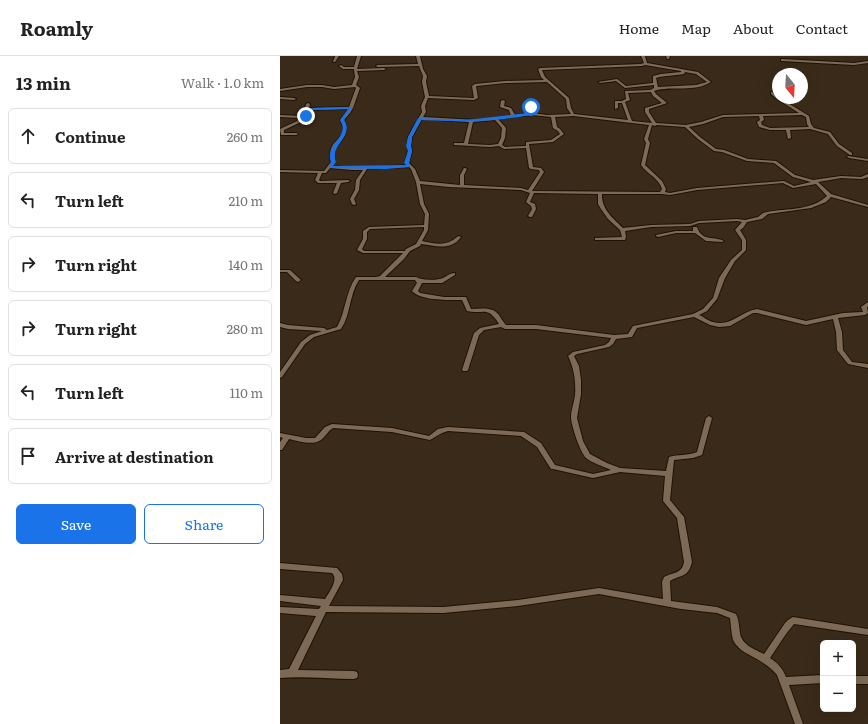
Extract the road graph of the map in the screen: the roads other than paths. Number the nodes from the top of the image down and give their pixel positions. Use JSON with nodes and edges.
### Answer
{"nodes":[{"id":1,"x":337,"y":56,"type":"edge"},
{"id":2,"x":359,"y":56,"type":"edge"},
{"id":3,"x":418,"y":56,"type":"edge"},
{"id":4,"x":643,"y":56,"type":"edge"},
{"id":5,"x":782,"y":60,"type":"dead end"},
{"id":6,"x":334,"y":61,"type":"dead end"},
{"id":7,"x":867,"y":63,"type":"edge"},
{"id":8,"x":645,"y":64,"type":"junction"},
{"id":9,"x":420,"y":65,"type":"junction"},
{"id":10,"x":341,"y":66,"type":"dead end"},
{"id":11,"x":378,"y":66,"type":"dead end"},
{"id":12,"x":394,"y":66,"type":"junction"},
{"id":13,"x":355,"y":69,"type":"junction"},
{"id":14,"x":683,"y":71,"type":"junction"},
{"id":15,"x":547,"y":81,"type":"junction"},
{"id":16,"x":600,"y":82,"type":"dead end"},
{"id":17,"x":355,"y":86,"type":"junction"},
{"id":18,"x":656,"y":86,"type":"junction"},
{"id":19,"x":280,"y":90,"type":"edge"},
{"id":20,"x":652,"y":91,"type":"junction"},
{"id":21,"x":427,"y":97,"type":"junction"},
{"id":22,"x":280,"y":98,"type":"edge"},
{"id":23,"x":294,"y":99,"type":"dead end"},
{"id":24,"x":503,"y":101,"type":"dead end"},
{"id":25,"x":622,"y":102,"type":"junction"},
{"id":26,"x":308,"y":104,"type":"dead end"},
{"id":27,"x":787,"y":104,"type":"edge"},
{"id":28,"x":351,"y":108,"type":"junction"},
{"id":29,"x":616,"y":108,"type":"dead end"},
{"id":30,"x":311,"y":109,"type":"junction"},
{"id":31,"x":802,"y":114,"type":"junction"},
{"id":32,"x":573,"y":115,"type":"junction"},
{"id":33,"x":280,"y":116,"type":"edge"},
{"id":34,"x":553,"y":116,"type":"junction"},
{"id":35,"x":761,"y":116,"type":"junction"},
{"id":36,"x":305,"y":117,"type":"junction"},
{"id":37,"x":514,"y":117,"type":"junction"},
{"id":38,"x":420,"y":118,"type":"junction"},
{"id":39,"x":496,"y":119,"type":"junction"},
{"id":40,"x":471,"y":121,"type":"junction"},
{"id":41,"x":631,"y":122,"type":"junction"},
{"id":42,"x":653,"y":124,"type":"junction"},
{"id":43,"x":686,"y":126,"type":"junction"},
{"id":44,"x":788,"y":129,"type":"junction"},
{"id":45,"x":812,"y":129,"type":"junction"},
{"id":46,"x":281,"y":130,"type":"edge"},
{"id":47,"x":296,"y":134,"type":"dead end"},
{"id":48,"x":789,"y":138,"type":"dead end"},
{"id":49,"x":455,"y":144,"type":"dead end"},
{"id":50,"x":466,"y":144,"type":"junction"},
{"id":51,"x":500,"y":145,"type":"junction"},
{"id":52,"x":527,"y":147,"type":"junction"},
{"id":53,"x":868,"y":160,"type":"edge"},
{"id":54,"x":408,"y":166,"type":"junction"},
{"id":55,"x":330,"y":167,"type":"junction"},
{"id":56,"x":366,"y":168,"type":"junction"},
{"id":57,"x":465,"y":169,"type":"dead end"},
{"id":58,"x":280,"y":171,"type":"edge"},
{"id":59,"x":321,"y":172,"type":"junction"},
{"id":60,"x":868,"y":175,"type":"edge"},
{"id":61,"x":348,"y":181,"type":"dead end"},
{"id":62,"x":339,"y":182,"type":"junction"},
{"id":63,"x":418,"y":182,"type":"junction"},
{"id":64,"x":815,"y":182,"type":"junction"},
{"id":65,"x":462,"y":186,"type":"junction"},
{"id":66,"x":531,"y":191,"type":"junction"},
{"id":67,"x":600,"y":192,"type":"junction"},
{"id":68,"x":335,"y":193,"type":"dead end"},
{"id":69,"x":662,"y":193,"type":"junction"},
{"id":70,"x":829,"y":195,"type":"junction"},
{"id":71,"x":354,"y":204,"type":"dead end"},
{"id":72,"x":868,"y":206,"type":"edge"},
{"id":73,"x":530,"y":216,"type":"dead end"},
{"id":74,"x":745,"y":221,"type":"junction"},
{"id":75,"x":693,"y":224,"type":"junction"},
{"id":76,"x":427,"y":226,"type":"junction"},
{"id":77,"x":622,"y":230,"type":"junction"},
{"id":78,"x":696,"y":232,"type":"junction"},
{"id":79,"x":658,"y":236,"type":"dead end"},
{"id":80,"x":459,"y":237,"type":"dead end"},
{"id":81,"x":597,"y":239,"type":"dead end"},
{"id":82,"x":722,"y":241,"type":"dead end"},
{"id":83,"x":420,"y":242,"type":"junction"},
{"id":84,"x":406,"y":252,"type":"junction"},
{"id":85,"x":280,"y":271,"type":"edge"},
{"id":86,"x":453,"y":274,"type":"dead end"},
{"id":87,"x":379,"y":278,"type":"junction"},
{"id":88,"x":298,"y":280,"type":"dead end"},
{"id":89,"x":420,"y":281,"type":"junction"},
{"id":90,"x":868,"y":304,"type":"edge"},
{"id":91,"x":696,"y":315,"type":"junction"},
{"id":92,"x":835,"y":317,"type":"junction"},
{"id":93,"x":280,"y":325,"type":"edge"},
{"id":94,"x":501,"y":325,"type":"junction"},
{"id":95,"x":333,"y":330,"type":"junction"},
{"id":96,"x":614,"y":337,"type":"junction"},
{"id":97,"x":868,"y":366,"type":"edge"},
{"id":98,"x":465,"y":370,"type":"dead end"},
{"id":99,"x":280,"y":376,"type":"edge"},
{"id":100,"x":710,"y":418,"type":"dead end"},
{"id":101,"x":283,"y":436,"type":"edge"},
{"id":102,"x":280,"y":448,"type":"edge"},
{"id":103,"x":620,"y":470,"type":"junction"},
{"id":104,"x":669,"y":474,"type":"junction"},
{"id":105,"x":280,"y":566,"type":"edge"},
{"id":106,"x":280,"y":598,"type":"edge"},
{"id":107,"x":666,"y":604,"type":"junction"},
{"id":108,"x":324,"y":608,"type":"junction"},
{"id":109,"x":280,"y":610,"type":"edge"},
{"id":110,"x":868,"y":632,"type":"edge"},
{"id":111,"x":765,"y":659,"type":"junction"},
{"id":112,"x":292,"y":673,"type":"junction"},
{"id":113,"x":280,"y":674,"type":"edge"},
{"id":114,"x":354,"y":675,"type":"dead end"},
{"id":115,"x":820,"y":679,"type":"edge"},
{"id":116,"x":856,"y":680,"type":"edge"},
{"id":117,"x":868,"y":680,"type":"edge"},
{"id":118,"x":783,"y":681,"type":"junction"},
{"id":119,"x":799,"y":724,"type":"edge"}],
"edges":[{"from":1,"to":6,"type":"street"},
{"from":2,"to":13,"type":"street"},
{"from":3,"to":9,"type":"street"},
{"from":4,"to":8,"type":"street"},
{"from":5,"to":7,"type":"street"},
{"from":8,"to":14,"type":"street"},
{"from":8,"to":15,"type":"street"},
{"from":9,"to":12,"type":"street"},
{"from":9,"to":21,"type":"street"},
{"from":10,"to":13,"type":"street"},
{"from":11,"to":12,"type":"street"},
{"from":12,"to":13,"type":"street"},
{"from":13,"to":17,"type":"street"},
{"from":14,"to":18,"type":"street"},
{"from":14,"to":18,"type":"street"},
{"from":15,"to":21,"type":"street"},
{"from":15,"to":32,"type":"street"},
{"from":16,"to":18,"type":"street"},
{"from":17,"to":19,"type":"street"},
{"from":17,"to":28,"type":"street"},
{"from":18,"to":20,"type":"street"},
{"from":20,"to":25,"type":"street"},
{"from":20,"to":42,"type":"street"},
{"from":21,"to":38,"type":"street"},
{"from":22,"to":23,"type":"street"},
{"from":24,"to":37,"type":"street"},
{"from":25,"to":29,"type":"street"},
{"from":25,"to":41,"type":"street"},
{"from":26,"to":30,"type":"street"},
{"from":27,"to":31,"type":"street"},
{"from":28,"to":30,"type":"street"},
{"from":28,"to":55,"type":"street"},
{"from":30,"to":36,"type":"street"},
{"from":31,"to":35,"type":"street"},
{"from":31,"to":45,"type":"street"},
{"from":32,"to":34,"type":"street"},
{"from":32,"to":41,"type":"street"},
{"from":33,"to":36,"type":"street"},
{"from":34,"to":37,"type":"street"},
{"from":34,"to":52,"type":"street"},
{"from":35,"to":43,"type":"street"},
{"from":35,"to":44,"type":"street"},
{"from":36,"to":46,"type":"street"},
{"from":37,"to":39,"type":"street"},
{"from":38,"to":40,"type":"street"},
{"from":38,"to":54,"type":"street"},
{"from":39,"to":40,"type":"street"},
{"from":39,"to":51,"type":"street"},
{"from":40,"to":50,"type":"street"},
{"from":41,"to":42,"type":"street"},
{"from":42,"to":43,"type":"street"},
{"from":42,"to":69,"type":"street"},
{"from":43,"to":64,"type":"street"},
{"from":44,"to":45,"type":"street"},
{"from":44,"to":48,"type":"street"},
{"from":45,"to":53,"type":"street"},
{"from":46,"to":47,"type":"street"},
{"from":49,"to":50,"type":"street"},
{"from":50,"to":51,"type":"street"},
{"from":51,"to":52,"type":"street"},
{"from":52,"to":66,"type":"street"},
{"from":54,"to":56,"type":"street"},
{"from":54,"to":63,"type":"street"},
{"from":55,"to":56,"type":"street"},
{"from":55,"to":59,"type":"street"},
{"from":56,"to":71,"type":"street"},
{"from":57,"to":65,"type":"street"},
{"from":58,"to":59,"type":"street"},
{"from":59,"to":62,"type":"street"},
{"from":60,"to":64,"type":"street"},
{"from":61,"to":62,"type":"street"},
{"from":62,"to":68,"type":"street"},
{"from":63,"to":65,"type":"street"},
{"from":63,"to":76,"type":"street"},
{"from":64,"to":69,"type":"street"},
{"from":64,"to":70,"type":"street"},
{"from":65,"to":66,"type":"street"},
{"from":66,"to":67,"type":"street"},
{"from":66,"to":73,"type":"street"},
{"from":67,"to":69,"type":"street"},
{"from":67,"to":77,"type":"street"},
{"from":70,"to":72,"type":"street"},
{"from":70,"to":74,"type":"street"},
{"from":74,"to":75,"type":"street"},
{"from":74,"to":91,"type":"street"},
{"from":75,"to":77,"type":"street"},
{"from":75,"to":78,"type":"street"},
{"from":76,"to":83,"type":"street"},
{"from":76,"to":84,"type":"street"},
{"from":77,"to":81,"type":"street"},
{"from":78,"to":79,"type":"street"},
{"from":78,"to":82,"type":"street"},
{"from":80,"to":83,"type":"street"},
{"from":83,"to":84,"type":"street"},
{"from":84,"to":87,"type":"street"},
{"from":85,"to":88,"type":"street"},
{"from":86,"to":89,"type":"street"},
{"from":87,"to":89,"type":"street"},
{"from":87,"to":95,"type":"street"},
{"from":89,"to":94,"type":"street"},
{"from":90,"to":92,"type":"street"},
{"from":91,"to":92,"type":"street"},
{"from":91,"to":96,"type":"street"},
{"from":92,"to":97,"type":"street"},
{"from":93,"to":95,"type":"street"},
{"from":94,"to":96,"type":"street"},
{"from":94,"to":98,"type":"street"},
{"from":95,"to":99,"type":"street"},
{"from":96,"to":103,"type":"street"},
{"from":100,"to":104,"type":"street"},
{"from":101,"to":102,"type":"street"},
{"from":101,"to":103,"type":"street"},
{"from":103,"to":104,"type":"street"},
{"from":104,"to":107,"type":"street"},
{"from":105,"to":108,"type":"street"},
{"from":106,"to":108,"type":"street"},
{"from":107,"to":108,"type":"street"},
{"from":107,"to":111,"type":"street"},
{"from":108,"to":109,"type":"street"},
{"from":108,"to":112,"type":"street"},
{"from":110,"to":111,"type":"street"},
{"from":111,"to":118,"type":"street"},
{"from":112,"to":113,"type":"street"},
{"from":112,"to":114,"type":"street"},
{"from":115,"to":118,"type":"street"},
{"from":116,"to":117,"type":"street"},
{"from":118,"to":119,"type":"street"}]}
